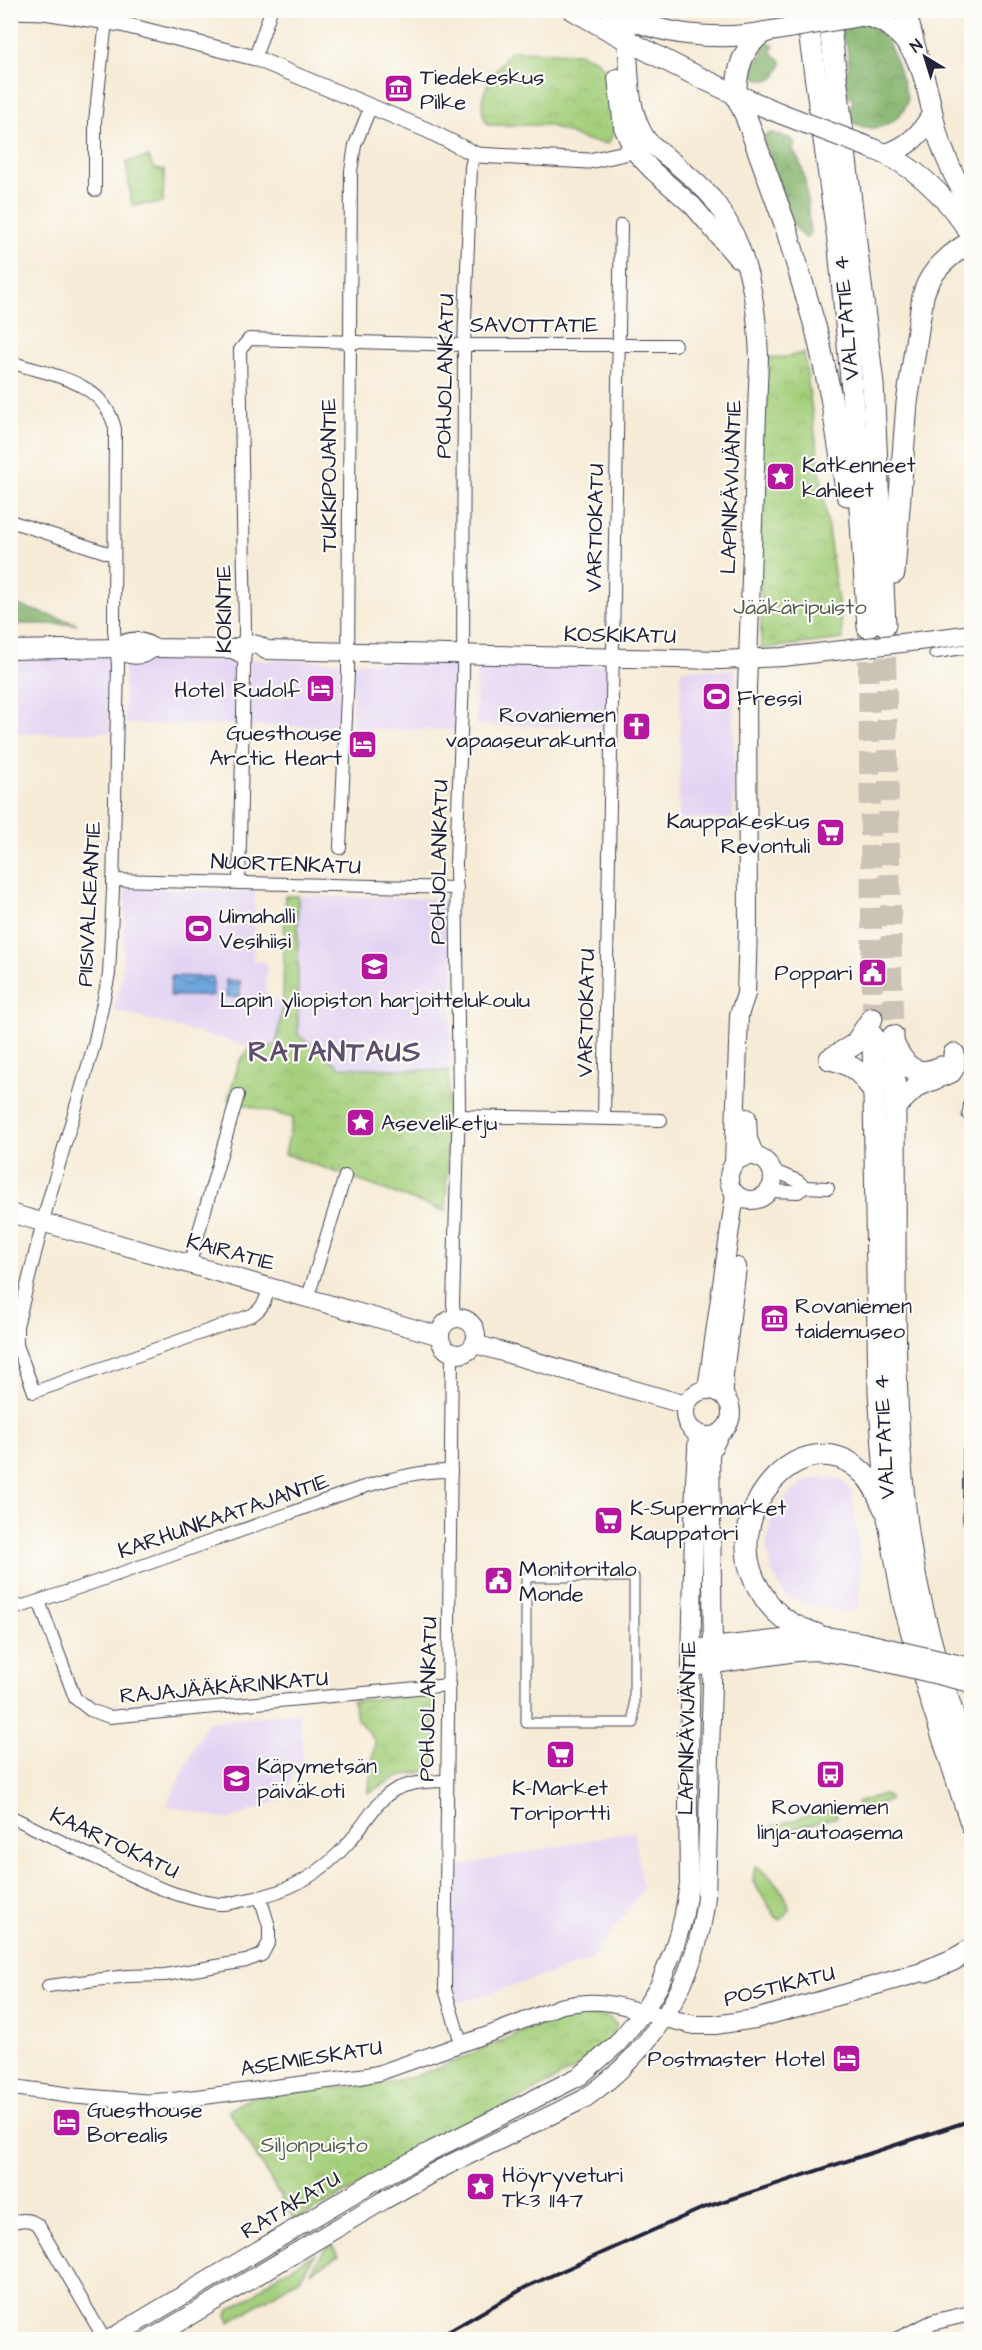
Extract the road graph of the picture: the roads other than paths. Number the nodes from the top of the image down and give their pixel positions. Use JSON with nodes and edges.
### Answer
{"nodes":[{"id":1,"x":271,"y":10,"type":"edge"},
{"id":2,"x":573,"y":10,"type":"edge"},
{"id":3,"x":807,"y":10,"type":"edge"},
{"id":4,"x":828,"y":10,"type":"edge"},
{"id":5,"x":905,"y":10,"type":"edge"},
{"id":6,"x":10,"y":11,"type":"edge"},
{"id":7,"x":106,"y":21,"type":"junction"},
{"id":8,"x":622,"y":23,"type":"edge"},
{"id":9,"x":768,"y":31,"type":"junction"},
{"id":10,"x":255,"y":58,"type":"junction"},
{"id":11,"x":665,"y":59,"type":"junction"},
{"id":12,"x":919,"y":64,"type":"junction"},
{"id":13,"x":630,"y":82,"type":"junction"},
{"id":14,"x":735,"y":95,"type":"junction"},
{"id":15,"x":371,"y":106,"type":"junction"},
{"id":16,"x":932,"y":114,"type":"junction"},
{"id":17,"x":640,"y":145,"type":"junction"},
{"id":18,"x":878,"y":151,"type":"junction"},
{"id":19,"x":474,"y":154,"type":"junction"},
{"id":20,"x":95,"y":190,"type":"dead end"},
{"id":21,"x":972,"y":207,"type":"edge"},
{"id":22,"x":621,"y":225,"type":"dead end"},
{"id":23,"x":972,"y":239,"type":"edge"},
{"id":24,"x":249,"y":339,"type":"joint"},
{"id":25,"x":350,"y":341,"type":"junction"},
{"id":26,"x":464,"y":345,"type":"junction"},
{"id":27,"x":618,"y":345,"type":"junction"},
{"id":28,"x":675,"y":345,"type":"dead end"},
{"id":29,"x":10,"y":362,"type":"edge"},
{"id":30,"x":10,"y":521,"type":"edge"},
{"id":31,"x":114,"y":555,"type":"junction"},
{"id":32,"x":881,"y":625,"type":"junction"},
{"id":33,"x":972,"y":634,"type":"edge"},
{"id":34,"x":935,"y":647,"type":"junction"},
{"id":35,"x":118,"y":648,"type":"junction"},
{"id":36,"x":972,"y":648,"type":"edge"},
{"id":37,"x":241,"y":649,"type":"junction"},
{"id":38,"x":10,"y":650,"type":"edge"},
{"id":39,"x":348,"y":652,"type":"junction"},
{"id":40,"x":462,"y":656,"type":"junction"},
{"id":41,"x":869,"y":657,"type":"dead end"},
{"id":42,"x":613,"y":658,"type":"junction"},
{"id":43,"x":748,"y":658,"type":"junction"},
{"id":44,"x":340,"y":848,"type":"dead end"},
{"id":45,"x":113,"y":880,"type":"junction"},
{"id":46,"x":239,"y":882,"type":"junction"},
{"id":47,"x":457,"y":888,"type":"junction"},
{"id":48,"x":746,"y":994,"type":"junction"},
{"id":49,"x":883,"y":1034,"type":"junction"},
{"id":50,"x":972,"y":1080,"type":"edge"},
{"id":51,"x":874,"y":1093,"type":"junction"},
{"id":52,"x":238,"y":1095,"type":"dead end"},
{"id":53,"x":894,"y":1108,"type":"junction"},
{"id":54,"x":967,"y":1115,"type":"dead end"},
{"id":55,"x":458,"y":1116,"type":"junction"},
{"id":56,"x":604,"y":1118,"type":"junction"},
{"id":57,"x":661,"y":1120,"type":"dead end"},
{"id":58,"x":755,"y":1156,"type":"junction"},
{"id":59,"x":734,"y":1163,"type":"junction"},
{"id":60,"x":772,"y":1170,"type":"junction"},
{"id":61,"x":345,"y":1176,"type":"dead end"},
{"id":62,"x":806,"y":1187,"type":"junction"},
{"id":63,"x":828,"y":1188,"type":"dead end"},
{"id":64,"x":769,"y":1191,"type":"junction"},
{"id":65,"x":742,"y":1197,"type":"junction"},
{"id":66,"x":10,"y":1213,"type":"edge"},
{"id":67,"x":43,"y":1222,"type":"junction"},
{"id":68,"x":189,"y":1266,"type":"junction"},
{"id":69,"x":270,"y":1286,"type":"junction"},
{"id":70,"x":308,"y":1297,"type":"junction"},
{"id":71,"x":455,"y":1319,"type":"junction"},
{"id":72,"x":440,"y":1336,"type":"junction"},
{"id":73,"x":475,"y":1344,"type":"junction"},
{"id":74,"x":453,"y":1354,"type":"junction"},
{"id":75,"x":715,"y":1392,"type":"junction"},
{"id":76,"x":686,"y":1405,"type":"junction"},
{"id":77,"x":698,"y":1433,"type":"junction"},
{"id":78,"x":720,"y":1433,"type":"junction"},
{"id":79,"x":972,"y":1450,"type":"edge"},
{"id":80,"x":451,"y":1471,"type":"junction"},
{"id":81,"x":971,"y":1497,"type":"edge"},
{"id":82,"x":888,"y":1517,"type":"junction"},
{"id":83,"x":972,"y":1520,"type":"edge"},
{"id":84,"x":526,"y":1577,"type":"joint"},
{"id":85,"x":39,"y":1601,"type":"junction"},
{"id":86,"x":10,"y":1610,"type":"edge"},
{"id":87,"x":818,"y":1635,"type":"junction"},
{"id":88,"x":865,"y":1650,"type":"junction"},
{"id":89,"x":692,"y":1657,"type":"junction"},
{"id":90,"x":713,"y":1657,"type":"junction"},
{"id":91,"x":970,"y":1675,"type":"edge"},
{"id":92,"x":449,"y":1685,"type":"junction"},
{"id":93,"x":972,"y":1770,"type":"edge"},
{"id":94,"x":447,"y":1781,"type":"junction"},
{"id":95,"x":10,"y":1816,"type":"edge"},
{"id":96,"x":972,"y":1826,"type":"edge"},
{"id":97,"x":260,"y":1897,"type":"junction"},
{"id":98,"x":972,"y":1949,"type":"edge"},
{"id":99,"x":972,"y":1964,"type":"edge"},
{"id":100,"x":926,"y":1971,"type":"junction"},
{"id":101,"x":48,"y":1986,"type":"dead end"},
{"id":102,"x":643,"y":2012,"type":"junction"},
{"id":103,"x":664,"y":2018,"type":"junction"},
{"id":104,"x":461,"y":2043,"type":"junction"},
{"id":105,"x":10,"y":2087,"type":"edge"},
{"id":106,"x":10,"y":2224,"type":"edge"},
{"id":107,"x":972,"y":2313,"type":"edge"},
{"id":108,"x":107,"y":2340,"type":"edge"},
{"id":109,"x":149,"y":2340,"type":"edge"},
{"id":110,"x":897,"y":2340,"type":"edge"}],
"edges":[{"from":1,"to":10,"type":"street"},
{"from":2,"to":8,"type":"main road"},
{"from":3,"to":32,"type":"highway","name":"VALTATIE 4"},
{"from":4,"to":32,"type":"highway","name":"VALTATIE 4"},
{"from":5,"to":12,"type":"highway"},
{"from":6,"to":7,"type":"street"},
{"from":7,"to":10,"type":"street"},
{"from":7,"to":20,"type":"street"},
{"from":8,"to":9,"type":"main road"},
{"from":8,"to":11,"type":"main road"},
{"from":8,"to":13,"type":"main road","name":"LAPINKÄVIJÄNTIE"},
{"from":8,"to":17,"type":"main road","name":"LAPINKÄVIJÄNTIE"},
{"from":9,"to":12,"type":"main road","bridge":true},
{"from":9,"to":14,"type":"main road"},
{"from":10,"to":15,"type":"street"},
{"from":11,"to":13,"type":"main road"},
{"from":11,"to":14,"type":"main road"},
{"from":12,"to":16,"type":"main road"},
{"from":13,"to":17,"type":"main road","name":"LAPINKÄVIJÄNTIE"},
{"from":14,"to":18,"type":"main road","bridge":true},
{"from":14,"to":41,"type":"highway"},
{"from":15,"to":19,"type":"street"},
{"from":15,"to":25,"type":"street","name":"TUKKIPOJANTIE"},
{"from":16,"to":18,"type":"main road"},
{"from":16,"to":21,"type":"main road"},
{"from":17,"to":19,"type":"street"},
{"from":17,"to":43,"type":"main road","name":"LAPINKÄVIJÄNTIE"},
{"from":18,"to":23,"type":"main road"},
{"from":19,"to":26,"type":"street","name":"POHJOLANKATU"},
{"from":22,"to":27,"type":"street","name":"VARTIOKATU"},
{"from":23,"to":32,"type":"highway"},
{"from":24,"to":25,"type":"street","name":"SAVOTTATIE"},
{"from":24,"to":37,"type":"street","name":"KOKINTIE"},
{"from":25,"to":26,"type":"street","name":"SAVOTTATIE"},
{"from":25,"to":39,"type":"street","name":"TUKKIPOJANTIE"},
{"from":26,"to":27,"type":"street","name":"SAVOTTATIE"},
{"from":26,"to":40,"type":"street","name":"POHJOLANKATU"},
{"from":27,"to":28,"type":"street","name":"SAVOTTATIE"},
{"from":27,"to":42,"type":"street","name":"VARTIOKATU"},
{"from":29,"to":31,"type":"street","name":"PIISIVALKEANTIE"},
{"from":30,"to":31,"type":"street"},
{"from":31,"to":35,"type":"street","name":"PIISIVALKEANTIE"},
{"from":33,"to":34,"type":"main road","name":"KOSKIKATU"},
{"from":34,"to":36,"type":"street","name":"KOSKIKATU"},
{"from":34,"to":43,"type":"main road","name":"KOSKIKATU","bridge":true},
{"from":35,"to":37,"type":"main road","name":"KOSKIKATU"},
{"from":35,"to":38,"type":"main road","name":"KOSKIKATU"},
{"from":35,"to":45,"type":"street","name":"PIISIVALKEANTIE"},
{"from":37,"to":39,"type":"main road","name":"KOSKIKATU"},
{"from":37,"to":46,"type":"street","name":"KOKINTIE"},
{"from":39,"to":40,"type":"main road","name":"KOSKIKATU"},
{"from":39,"to":44,"type":"street","name":"TUKKIPOJANTIE"},
{"from":40,"to":42,"type":"main road","name":"KOSKIKATU"},
{"from":40,"to":47,"type":"street","name":"POHJOLANKATU"},
{"from":42,"to":43,"type":"main road","name":"KOSKIKATU"},
{"from":42,"to":56,"type":"street","name":"VARTIOKATU"},
{"from":43,"to":48,"type":"main road","name":"LAPINKÄVIJÄNTIE"},
{"from":45,"to":46,"type":"street","name":"NUORTENKATU"},
{"from":45,"to":67,"type":"street","name":"PIISIVALKEANTIE"},
{"from":46,"to":47,"type":"street","name":"NUORTENKATU"},
{"from":47,"to":55,"type":"street","name":"POHJOLANKATU"},
{"from":48,"to":58,"type":"main road","name":"LAPINKÄVIJÄNTIE"},
{"from":48,"to":59,"type":"main road","name":"LAPINKÄVIJÄNTIE"},
{"from":49,"to":51,"type":"highway","name":"VALTATIE 4"},
{"from":49,"to":51,"type":"highway"},
{"from":49,"to":53,"type":"highway","name":"VALTATIE 4"},
{"from":49,"to":53,"type":"highway"},
{"from":50,"to":54,"type":"street"},
{"from":51,"to":82,"type":"highway","name":"VALTATIE 4"},
{"from":52,"to":68,"type":"street"},
{"from":53,"to":93,"type":"highway","name":"VALTATIE 4"},
{"from":55,"to":56,"type":"street"},
{"from":55,"to":71,"type":"street","name":"POHJOLANKATU"},
{"from":56,"to":57,"type":"street"},
{"from":58,"to":59,"type":"main road"},
{"from":58,"to":60,"type":"main road"},
{"from":59,"to":65,"type":"main road"},
{"from":60,"to":62,"type":"street"},
{"from":60,"to":64,"type":"main road"},
{"from":61,"to":70,"type":"street"},
{"from":62,"to":63,"type":"street"},
{"from":62,"to":64,"type":"street"},
{"from":64,"to":65,"type":"main road"},
{"from":65,"to":75,"type":"main road"},
{"from":66,"to":67,"type":"main road","name":"KAIRATIE"},
{"from":67,"to":68,"type":"main road","name":"KAIRATIE"},
{"from":67,"to":69,"type":"street","name":"PIISIVALKEANTIE"},
{"from":68,"to":69,"type":"main road","name":"KAIRATIE"},
{"from":69,"to":70,"type":"main road","name":"KAIRATIE"},
{"from":70,"to":72,"type":"main road","name":"KAIRATIE"},
{"from":71,"to":72,"type":"main road"},
{"from":71,"to":73,"type":"main road"},
{"from":72,"to":74,"type":"main road"},
{"from":73,"to":74,"type":"main road"},
{"from":73,"to":76,"type":"main road"},
{"from":74,"to":80,"type":"street","name":"POHJOLANKATU"},
{"from":75,"to":76,"type":"main road"},
{"from":75,"to":78,"type":"main road"},
{"from":76,"to":77,"type":"main road"},
{"from":77,"to":78,"type":"main road"},
{"from":77,"to":89,"type":"main road","name":"LAPINKÄVIJÄNTIE"},
{"from":78,"to":90,"type":"main road","name":"LAPINKÄVIJÄNTIE"},
{"from":79,"to":81,"type":"main road"},
{"from":80,"to":85,"type":"street","name":"KARHUNKAATAJANTIE"},
{"from":80,"to":92,"type":"street","name":"POHJOLANKATU"},
{"from":81,"to":83,"type":"main road"},
{"from":82,"to":87,"type":"highway"},
{"from":82,"to":96,"type":"highway","name":"VALTATIE 4"},
{"from":84,"to":84,"type":"street"},
{"from":85,"to":86,"type":"street","name":"KARHUNKAATAJANTIE"},
{"from":85,"to":92,"type":"street","name":"RAJAJÄÄKÄRINKATU"},
{"from":87,"to":88,"type":"main road"},
{"from":87,"to":90,"type":"main road"},
{"from":88,"to":90,"type":"main road"},
{"from":88,"to":91,"type":"main road","bridge":true},
{"from":89,"to":90,"type":"main road"},
{"from":89,"to":102,"type":"main road","name":"LAPINKÄVIJÄNTIE"},
{"from":90,"to":103,"type":"main road","name":"LAPINKÄVIJÄNTIE"},
{"from":92,"to":94,"type":"street","name":"POHJOLANKATU"},
{"from":94,"to":97,"type":"street","name":"KAARTOKATU"},
{"from":94,"to":104,"type":"street","name":"POHJOLANKATU"},
{"from":95,"to":97,"type":"street","name":"KAARTOKATU"},
{"from":97,"to":101,"type":"street"},
{"from":98,"to":100,"type":"highway"},
{"from":99,"to":100,"type":"highway"},
{"from":100,"to":103,"type":"main road","name":"POSTIKATU"},
{"from":102,"to":103,"type":"main road","name":"POSTIKATU"},
{"from":102,"to":104,"type":"street","name":"ASEMIESKATU"},
{"from":102,"to":108,"type":"main road","name":"RATAKATU"},
{"from":103,"to":109,"type":"main road","name":"RATAKATU"},
{"from":104,"to":105,"type":"street","name":"ASEMIESKATU"},
{"from":106,"to":108,"type":"street"},
{"from":107,"to":110,"type":"street"}]}
